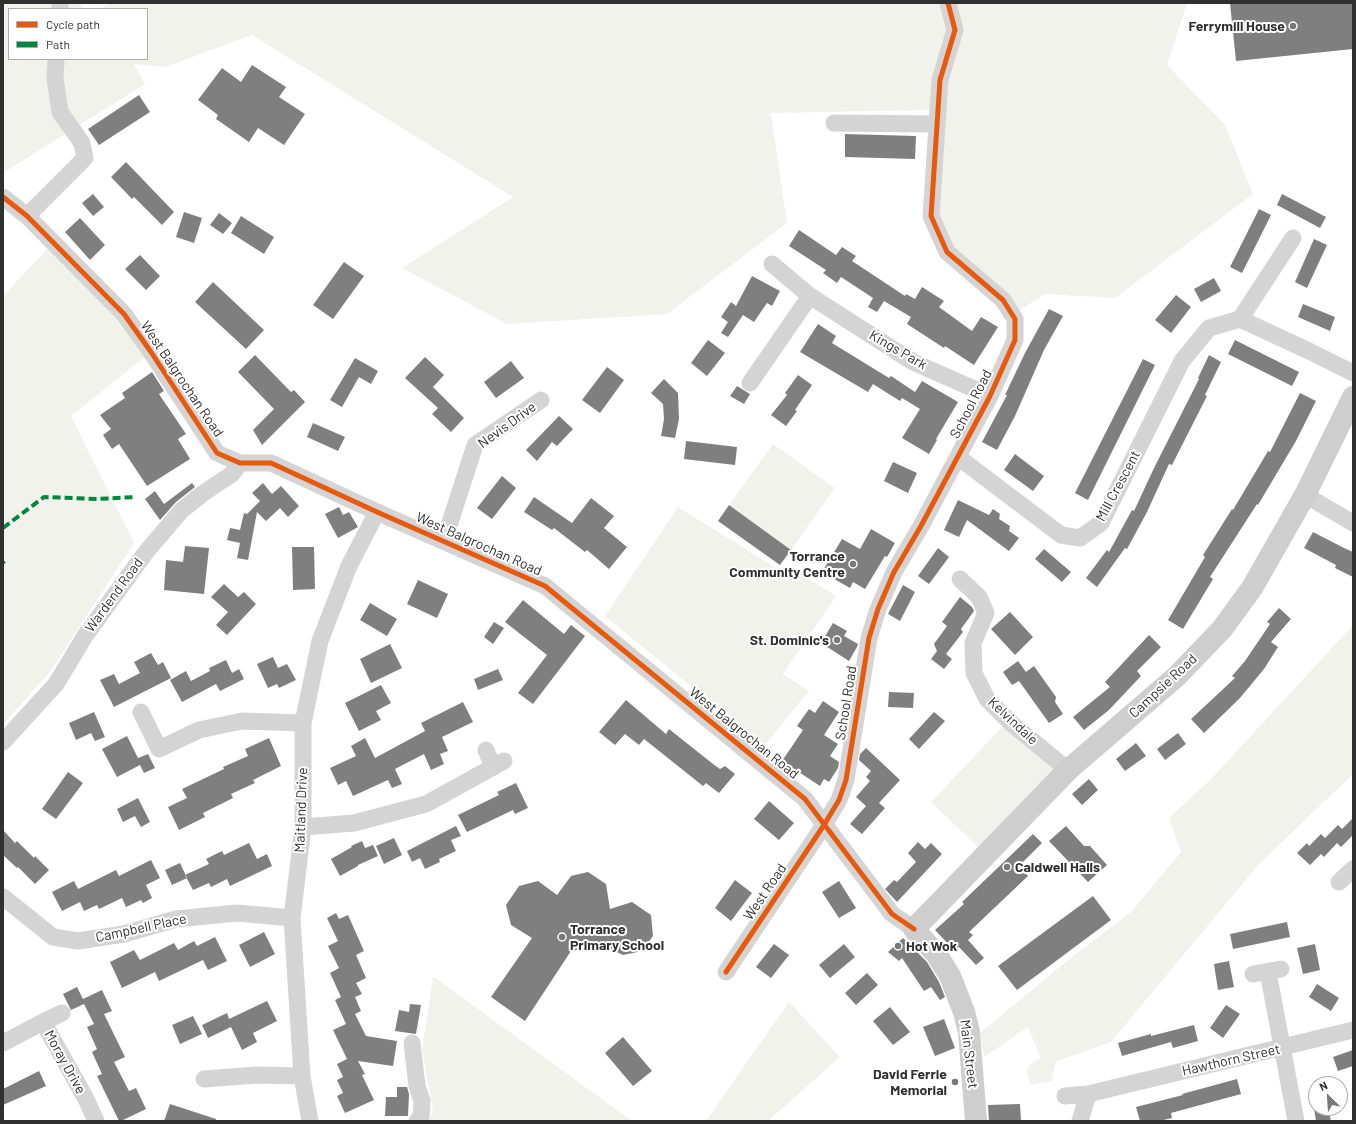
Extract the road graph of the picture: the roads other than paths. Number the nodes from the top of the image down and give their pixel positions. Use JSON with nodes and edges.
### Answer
{"nodes":[{"id":1,"x":948,"y":3,"type":"edge"},
{"id":2,"x":56,"y":60,"type":"edge"},
{"id":3,"x":834,"y":123,"type":"dead end"},
{"id":4,"x":936,"y":124,"type":"junction"},
{"id":5,"x":3,"y":197,"type":"edge"},
{"id":6,"x":27,"y":216,"type":"junction"},
{"id":7,"x":1293,"y":238,"type":"dead end"},
{"id":8,"x":772,"y":264,"type":"dead end"},
{"id":9,"x":810,"y":296,"type":"junction"},
{"id":10,"x":1240,"y":319,"type":"junction"},
{"id":11,"x":1353,"y":373,"type":"edge"},
{"id":12,"x":750,"y":383,"type":"dead end"},
{"id":13,"x":990,"y":396,"type":"junction"},
{"id":14,"x":1353,"y":397,"type":"edge"},
{"id":15,"x":541,"y":400,"type":"dead end"},
{"id":16,"x":958,"y":457,"type":"junction"},
{"id":17,"x":240,"y":463,"type":"junction"},
{"id":18,"x":1305,"y":495,"type":"junction"},
{"id":19,"x":377,"y":512,"type":"junction"},
{"id":20,"x":1353,"y":522,"type":"edge"},
{"id":21,"x":444,"y":541,"type":"junction"},
{"id":22,"x":960,"y":579,"type":"dead end"},
{"id":23,"x":141,"y":712,"type":"dead end"},
{"id":24,"x":303,"y":723,"type":"junction"},
{"id":25,"x":3,"y":742,"type":"edge"},
{"id":26,"x":486,"y":750,"type":"dead end"},
{"id":27,"x":1068,"y":770,"type":"junction"},
{"id":28,"x":824,"y":825,"type":"junction"},
{"id":29,"x":303,"y":827,"type":"junction"},
{"id":30,"x":1353,"y":869,"type":"edge"},
{"id":31,"x":1339,"y":882,"type":"dead end"},
{"id":32,"x":3,"y":897,"type":"edge"},
{"id":33,"x":292,"y":918,"type":"junction"},
{"id":34,"x":914,"y":929,"type":"junction"},
{"id":35,"x":726,"y":972,"type":"dead end"},
{"id":36,"x":1267,"y":972,"type":"dead end"},
{"id":37,"x":62,"y":1013,"type":"dead end"},
{"id":38,"x":43,"y":1022,"type":"junction"},
{"id":39,"x":1353,"y":1030,"type":"edge"},
{"id":40,"x":3,"y":1043,"type":"edge"},
{"id":41,"x":412,"y":1043,"type":"dead end"},
{"id":42,"x":1282,"y":1048,"type":"junction"},
{"id":43,"x":302,"y":1076,"type":"junction"},
{"id":44,"x":204,"y":1079,"type":"dead end"},
{"id":45,"x":1088,"y":1094,"type":"junction"},
{"id":46,"x":1065,"y":1096,"type":"dead end"},
{"id":47,"x":96,"y":1121,"type":"edge"},
{"id":48,"x":310,"y":1121,"type":"edge"},
{"id":49,"x":417,"y":1121,"type":"edge"},
{"id":50,"x":976,"y":1121,"type":"edge"},
{"id":51,"x":1080,"y":1121,"type":"edge"},
{"id":52,"x":1296,"y":1121,"type":"edge"}],
"edges":[{"from":1,"to":4,"type":"street","name":"School Road"},
{"from":2,"to":6,"type":"street"},
{"from":3,"to":4,"type":"street"},
{"from":4,"to":13,"type":"street","name":"School Road"},
{"from":5,"to":6,"type":"street","name":"West Balgrochan Road"},
{"from":6,"to":17,"type":"street","name":"West Balgrochan Road"},
{"from":7,"to":10,"type":"street"},
{"from":8,"to":9,"type":"street","name":"Kings Park"},
{"from":9,"to":12,"type":"street"},
{"from":9,"to":13,"type":"street","name":"Kings Park"},
{"from":10,"to":11,"type":"street"},
{"from":10,"to":16,"type":"street","name":"Mill Crescent"},
{"from":13,"to":16,"type":"street","name":"School Road"},
{"from":14,"to":18,"type":"main road","name":"Campsie Road"},
{"from":15,"to":21,"type":"street","name":"Nevis Drive"},
{"from":16,"to":28,"type":"street","name":"School Road"},
{"from":17,"to":19,"type":"street","name":"West Balgrochan Road"},
{"from":17,"to":25,"type":"street","name":"Wardend Road"},
{"from":18,"to":20,"type":"street"},
{"from":18,"to":27,"type":"main road","name":"Campsie Road"},
{"from":19,"to":21,"type":"street","name":"West Balgrochan Road"},
{"from":19,"to":24,"type":"street","name":"Maitland Drive"},
{"from":21,"to":28,"type":"street","name":"West Balgrochan Road"},
{"from":22,"to":27,"type":"street","name":"Kelvindale"},
{"from":23,"to":24,"type":"street"},
{"from":24,"to":29,"type":"street","name":"Maitland Drive"},
{"from":26,"to":29,"type":"street"},
{"from":27,"to":34,"type":"main road","name":"Campsie Road"},
{"from":28,"to":34,"type":"street","name":"West Balgrochan Road"},
{"from":28,"to":35,"type":"street","name":"West Road"},
{"from":29,"to":33,"type":"street","name":"Maitland Drive"},
{"from":30,"to":31,"type":"street"},
{"from":32,"to":33,"type":"street","name":"Campbell Place"},
{"from":33,"to":43,"type":"street","name":"Maitland Drive"},
{"from":34,"to":50,"type":"main road","name":"Main Street"},
{"from":36,"to":42,"type":"street"},
{"from":37,"to":38,"type":"street"},
{"from":38,"to":40,"type":"street","name":"Moray Drive"},
{"from":38,"to":47,"type":"street","name":"Moray Drive"},
{"from":39,"to":42,"type":"street","name":"Hawthorn Street"},
{"from":41,"to":49,"type":"street"},
{"from":42,"to":45,"type":"street","name":"Hawthorn Street"},
{"from":42,"to":52,"type":"street"},
{"from":43,"to":44,"type":"street"},
{"from":43,"to":48,"type":"street","name":"Maitland Drive"},
{"from":45,"to":46,"type":"street","name":"Hawthorn Street"},
{"from":45,"to":51,"type":"street"}]}
